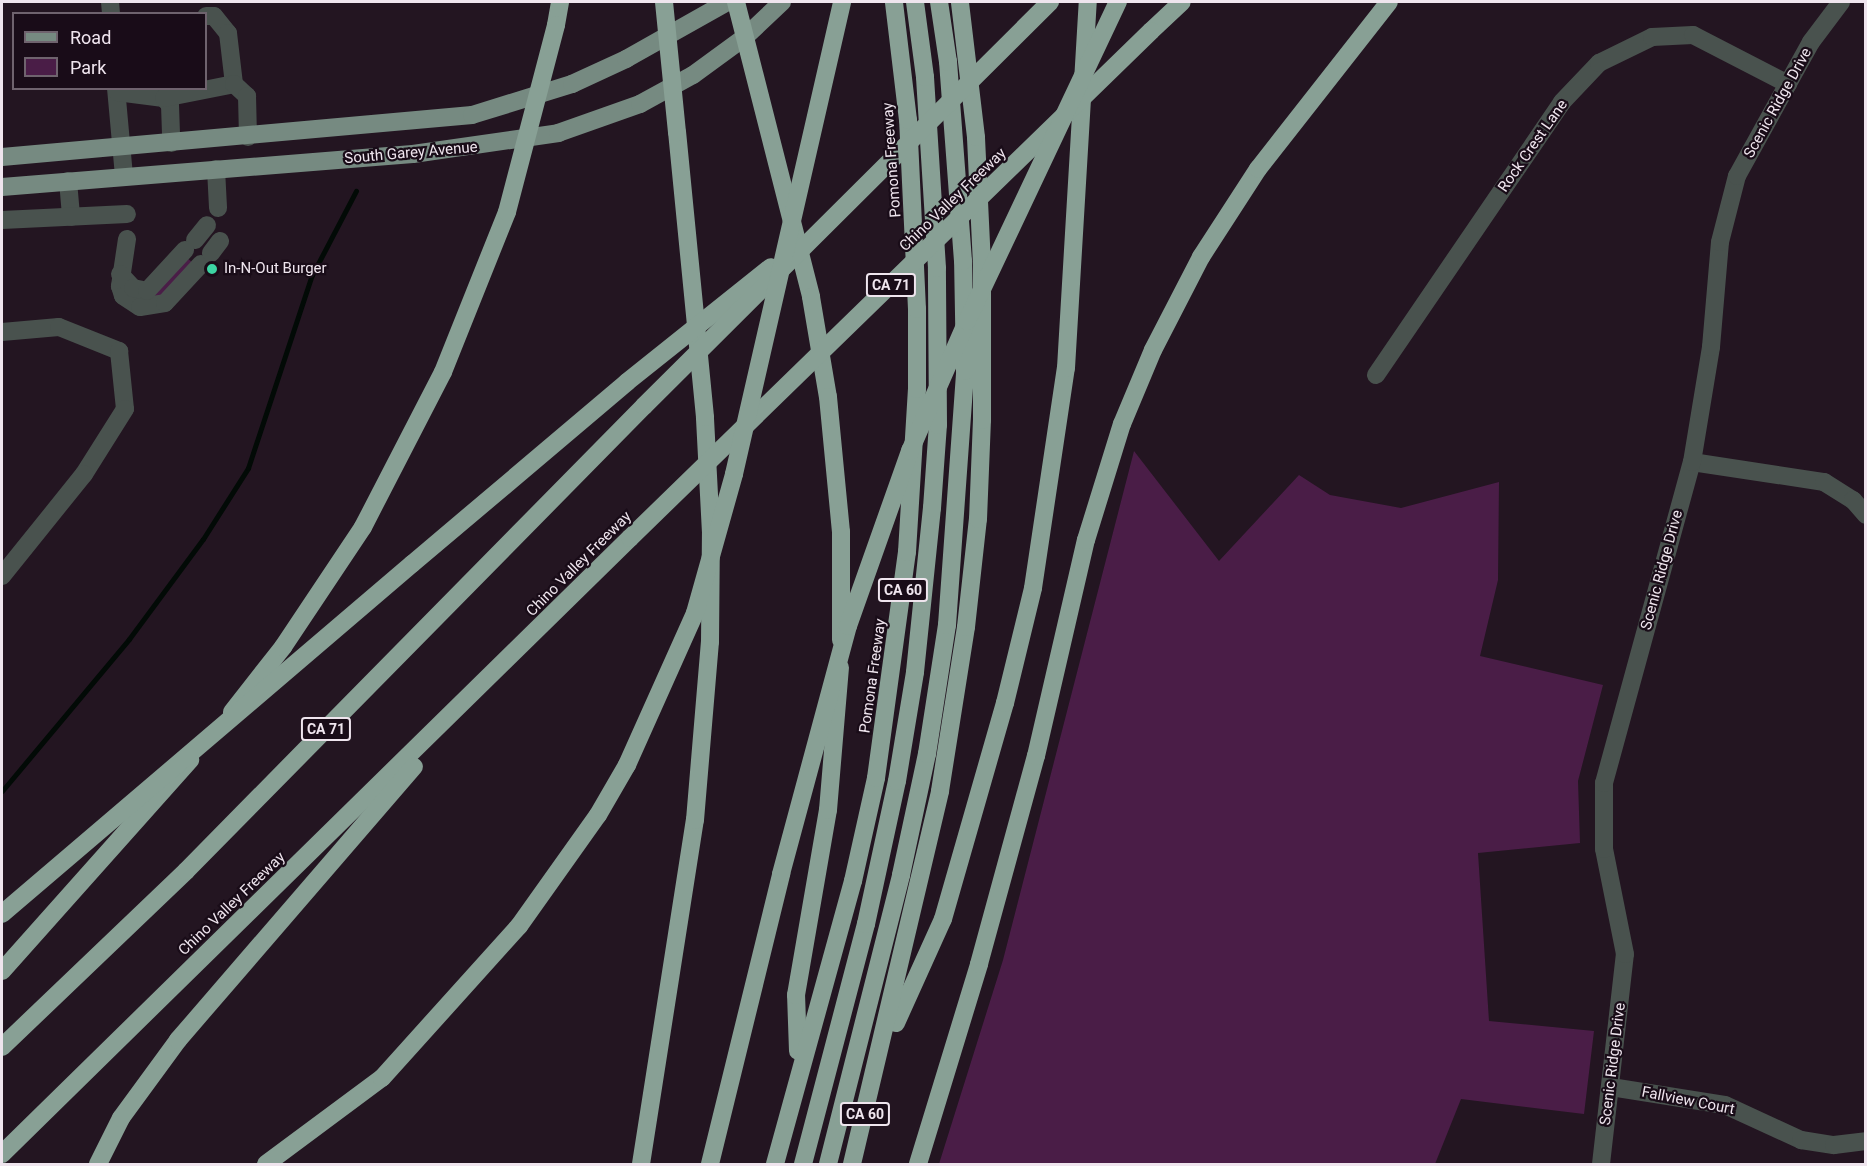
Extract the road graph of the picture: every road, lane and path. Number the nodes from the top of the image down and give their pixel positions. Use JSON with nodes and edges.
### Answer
{"nodes":[{"id":1,"x":560,"y":2,"type":"edge"},
{"id":2,"x":664,"y":2,"type":"edge"},
{"id":3,"x":727,"y":2,"type":"edge"},
{"id":4,"x":736,"y":2,"type":"edge"},
{"id":5,"x":782,"y":2,"type":"edge"},
{"id":6,"x":842,"y":2,"type":"edge"},
{"id":7,"x":894,"y":2,"type":"edge"},
{"id":8,"x":915,"y":2,"type":"edge"},
{"id":9,"x":939,"y":2,"type":"edge"},
{"id":10,"x":960,"y":2,"type":"edge"},
{"id":11,"x":1050,"y":2,"type":"edge"},
{"id":12,"x":1088,"y":2,"type":"edge"},
{"id":13,"x":1118,"y":2,"type":"edge"},
{"id":14,"x":1182,"y":2,"type":"edge"},
{"id":15,"x":1389,"y":2,"type":"edge"},
{"id":16,"x":1841,"y":2,"type":"edge"},
{"id":17,"x":207,"y":16,"type":"edge"},
{"id":18,"x":745,"y":37,"type":"junction"},
{"id":19,"x":234,"y":84,"type":"junction"},
{"id":20,"x":1788,"y":84,"type":"junction"},
{"id":21,"x":207,"y":89,"type":"edge"},
{"id":22,"x":117,"y":90,"type":"edge"},
{"id":23,"x":204,"y":90,"type":"edge"},
{"id":24,"x":164,"y":98,"type":"junction"},
{"id":25,"x":248,"y":137,"type":"junction"},
{"id":26,"x":171,"y":143,"type":"junction"},
{"id":27,"x":120,"y":147,"type":"junction"},
{"id":28,"x":2,"y":157,"type":"edge"},
{"id":29,"x":216,"y":169,"type":"junction"},
{"id":30,"x":124,"y":176,"type":"junction"},
{"id":31,"x":68,"y":181,"type":"junction"},
{"id":32,"x":2,"y":188,"type":"edge"},
{"id":33,"x":218,"y":208,"type":"dead end"},
{"id":34,"x":127,"y":214,"type":"dead end"},
{"id":35,"x":71,"y":217,"type":"junction"},
{"id":36,"x":2,"y":220,"type":"edge"},
{"id":37,"x":207,"y":225,"type":"dead end"},
{"id":38,"x":817,"y":234,"type":"junction"},
{"id":39,"x":127,"y":239,"type":"dead end"},
{"id":40,"x":211,"y":253,"type":"dead end"},
{"id":41,"x":120,"y":274,"type":"junction"},
{"id":42,"x":2,"y":332,"type":"edge"},
{"id":43,"x":1376,"y":375,"type":"dead end"},
{"id":44,"x":1692,"y":462,"type":"junction"},
{"id":45,"x":1866,"y":515,"type":"edge"},
{"id":46,"x":2,"y":576,"type":"edge"},
{"id":47,"x":502,"y":666,"type":"junction"},
{"id":48,"x":53,"y":913,"type":"junction"},
{"id":49,"x":2,"y":914,"type":"edge"},
{"id":50,"x":2,"y":961,"type":"edge"},
{"id":51,"x":2,"y":971,"type":"edge"},
{"id":52,"x":2,"y":1047,"type":"edge"},
{"id":53,"x":877,"y":1063,"type":"junction"},
{"id":54,"x":799,"y":1067,"type":"junction"},
{"id":55,"x":1611,"y":1087,"type":"junction"},
{"id":56,"x":1866,"y":1141,"type":"edge"},
{"id":57,"x":2,"y":1154,"type":"edge"},
{"id":58,"x":98,"y":1164,"type":"edge"},
{"id":59,"x":266,"y":1164,"type":"edge"},
{"id":60,"x":641,"y":1164,"type":"edge"},
{"id":61,"x":710,"y":1164,"type":"edge"},
{"id":62,"x":775,"y":1164,"type":"edge"},
{"id":63,"x":803,"y":1164,"type":"edge"},
{"id":64,"x":828,"y":1164,"type":"edge"},
{"id":65,"x":852,"y":1164,"type":"edge"},
{"id":66,"x":918,"y":1164,"type":"edge"},
{"id":67,"x":1601,"y":1164,"type":"edge"}],
"edges":[{"from":1,"to":48,"type":"highway","bridge":true},
{"from":2,"to":60,"type":"highway","bridge":true},
{"from":3,"to":25,"type":"main road","name":"South Garey Avenue"},
{"from":4,"to":18,"type":"highway"},
{"from":5,"to":18,"type":"main road","name":"South Garey Avenue"},
{"from":6,"to":59,"type":"highway","bridge":true},
{"from":7,"to":54,"type":"highway","name":"Pomona Freeway","number":"CA 60"},
{"from":8,"to":63,"type":"highway"},
{"from":9,"to":64,"type":"highway"},
{"from":10,"to":53,"type":"highway","number":"CA 60"},
{"from":11,"to":38,"type":"highway","number":"CA 71","bridge":true},
{"from":12,"to":53,"type":"highway"},
{"from":13,"to":61,"type":"highway","bridge":true},
{"from":14,"to":47,"type":"highway","name":"Chino Valley Freeway","number":"CA 71","bridge":true},
{"from":15,"to":66,"type":"highway"},
{"from":16,"to":20,"type":"street","name":"Scenic Ridge Drive"},
{"from":17,"to":19,"type":"street"},
{"from":18,"to":29,"type":"main road","name":"South Garey Avenue"},
{"from":18,"to":54,"type":"highway"},
{"from":19,"to":21,"type":"street"},
{"from":19,"to":25,"type":"street"},
{"from":20,"to":43,"type":"street","name":"Rock Crest Lane"},
{"from":20,"to":44,"type":"street","name":"Scenic Ridge Drive"},
{"from":22,"to":24,"type":"street"},
{"from":22,"to":27,"type":"street"},
{"from":23,"to":24,"type":"street"},
{"from":24,"to":26,"type":"street"},
{"from":25,"to":26,"type":"main road","name":"South Garey Avenue"},
{"from":26,"to":27,"type":"main road","name":"South Garey Avenue"},
{"from":27,"to":28,"type":"main road","name":"South Garey Avenue"},
{"from":27,"to":30,"type":"street"},
{"from":29,"to":30,"type":"main road","name":"South Garey Avenue"},
{"from":29,"to":33,"type":"street"},
{"from":30,"to":31,"type":"main road","name":"South Garey Avenue"},
{"from":31,"to":32,"type":"main road","name":"South Garey Avenue"},
{"from":31,"to":35,"type":"street"},
{"from":34,"to":35,"type":"street"},
{"from":35,"to":36,"type":"street"},
{"from":37,"to":41,"type":"street"},
{"from":38,"to":49,"type":"highway","bridge":true},
{"from":38,"to":52,"type":"highway","number":"CA 71","bridge":true},
{"from":39,"to":41,"type":"street"},
{"from":40,"to":41,"type":"street"},
{"from":42,"to":46,"type":"street"},
{"from":44,"to":45,"type":"street"},
{"from":44,"to":55,"type":"street","name":"Scenic Ridge Drive"},
{"from":47,"to":57,"type":"highway","name":"Chino Valley Freeway","number":"CA 71"},
{"from":47,"to":58,"type":"highway"},
{"from":48,"to":50,"type":"highway"},
{"from":48,"to":51,"type":"highway"},
{"from":53,"to":65,"type":"highway","number":"CA 60"},
{"from":54,"to":62,"type":"highway","name":"Pomona Freeway","number":"CA 60"},
{"from":55,"to":56,"type":"street","name":"Fallview Court"},
{"from":55,"to":67,"type":"street","name":"Scenic Ridge Drive"}]}
